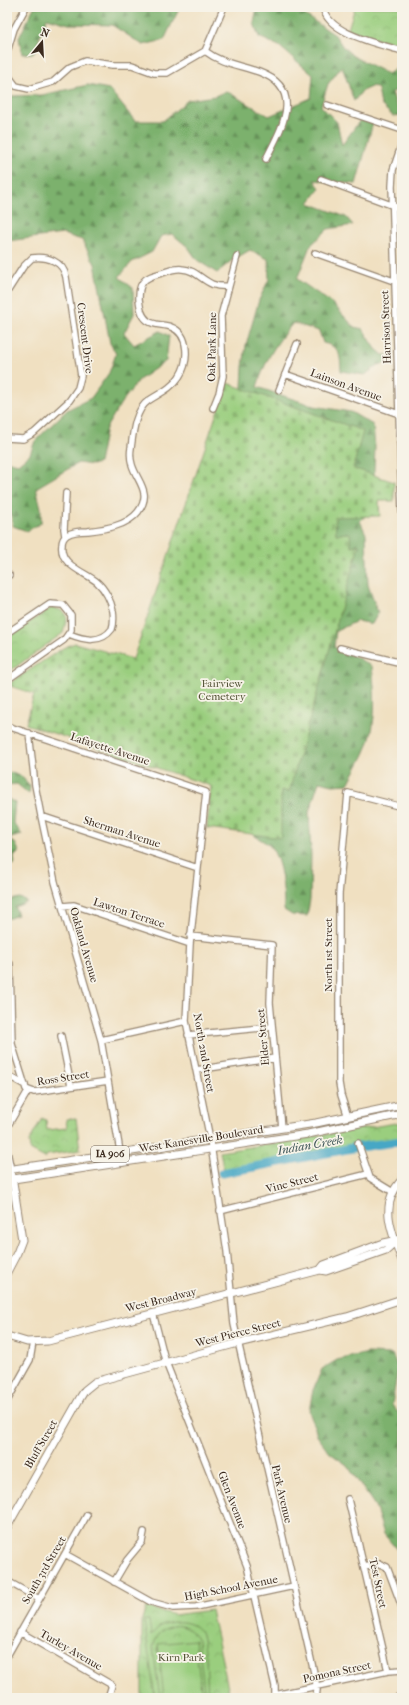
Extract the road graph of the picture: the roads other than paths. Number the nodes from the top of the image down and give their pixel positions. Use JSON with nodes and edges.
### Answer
{"nodes":[{"id":1,"x":26,"y":7,"type":"edge"},
{"id":2,"x":224,"y":7,"type":"edge"},
{"id":3,"x":323,"y":7,"type":"edge"},
{"id":4,"x":206,"y":51,"type":"junction"},
{"id":5,"x":7,"y":52,"type":"edge"},
{"id":6,"x":402,"y":52,"type":"edge"},
{"id":7,"x":7,"y":74,"type":"edge"},
{"id":8,"x":327,"y":105,"type":"dead end"},
{"id":9,"x":402,"y":130,"type":"edge"},
{"id":10,"x":402,"y":143,"type":"edge"},
{"id":11,"x":266,"y":159,"type":"dead end"},
{"id":12,"x":321,"y":179,"type":"dead end"},
{"id":13,"x":393,"y":205,"type":"junction"},
{"id":14,"x":402,"y":209,"type":"edge"},
{"id":15,"x":316,"y":253,"type":"dead end"},
{"id":16,"x":237,"y":256,"type":"dead end"},
{"id":17,"x":396,"y":282,"type":"junction"},
{"id":18,"x":402,"y":284,"type":"edge"},
{"id":19,"x":229,"y":286,"type":"junction"},
{"id":20,"x":7,"y":292,"type":"edge"},
{"id":21,"x":297,"y":344,"type":"dead end"},
{"id":22,"x":285,"y":374,"type":"junction"},
{"id":23,"x":279,"y":390,"type":"dead end"},
{"id":24,"x":213,"y":408,"type":"dead end"},
{"id":25,"x":399,"y":414,"type":"junction"},
{"id":26,"x":7,"y":438,"type":"edge"},
{"id":27,"x":401,"y":458,"type":"edge"},
{"id":28,"x":66,"y":493,"type":"dead end"},
{"id":29,"x":402,"y":512,"type":"edge"},
{"id":30,"x":65,"y":536,"type":"junction"},
{"id":31,"x":7,"y":633,"type":"edge"},
{"id":32,"x":69,"y":634,"type":"junction"},
{"id":33,"x":340,"y":648,"type":"dead end"},
{"id":34,"x":402,"y":664,"type":"edge"},
{"id":35,"x":7,"y":680,"type":"edge"},
{"id":36,"x":7,"y":726,"type":"edge"},
{"id":37,"x":29,"y":733,"type":"junction"},
{"id":38,"x":206,"y":792,"type":"joint"},
{"id":39,"x":402,"y":807,"type":"edge"},
{"id":40,"x":41,"y":816,"type":"junction"},
{"id":41,"x":198,"y":868,"type":"junction"},
{"id":42,"x":62,"y":906,"type":"junction"},
{"id":43,"x":190,"y":936,"type":"junction"},
{"id":44,"x":190,"y":944,"type":"junction"},
{"id":45,"x":10,"y":964,"type":"dead end"},
{"id":46,"x":186,"y":1021,"type":"junction"},
{"id":47,"x":272,"y":1027,"type":"junction"},
{"id":48,"x":188,"y":1035,"type":"junction"},
{"id":49,"x":61,"y":1036,"type":"dead end"},
{"id":50,"x":101,"y":1040,"type":"junction"},
{"id":51,"x":275,"y":1058,"type":"junction"},
{"id":52,"x":196,"y":1070,"type":"junction"},
{"id":53,"x":7,"y":1075,"type":"edge"},
{"id":54,"x":108,"y":1081,"type":"junction"},
{"id":55,"x":71,"y":1086,"type":"junction"},
{"id":56,"x":26,"y":1088,"type":"junction"},
{"id":57,"x":402,"y":1105,"type":"edge"},
{"id":58,"x":402,"y":1114,"type":"edge"},
{"id":59,"x":348,"y":1117,"type":"junction"},
{"id":60,"x":7,"y":1127,"type":"edge"},
{"id":61,"x":282,"y":1128,"type":"junction"},
{"id":62,"x":210,"y":1139,"type":"junction"},
{"id":63,"x":359,"y":1146,"type":"dead end"},
{"id":64,"x":210,"y":1148,"type":"junction"},
{"id":65,"x":7,"y":1151,"type":"edge"},
{"id":66,"x":120,"y":1153,"type":"junction"},
{"id":67,"x":122,"y":1163,"type":"junction"},
{"id":68,"x":9,"y":1170,"type":"edge"},
{"id":69,"x":368,"y":1174,"type":"junction"},
{"id":70,"x":10,"y":1179,"type":"edge"},
{"id":71,"x":402,"y":1180,"type":"edge"},
{"id":72,"x":393,"y":1192,"type":"junction"},
{"id":73,"x":220,"y":1211,"type":"junction"},
{"id":74,"x":399,"y":1240,"type":"edge"},
{"id":75,"x":402,"y":1260,"type":"edge"},
{"id":76,"x":7,"y":1272,"type":"edge"},
{"id":77,"x":231,"y":1293,"type":"junction"},
{"id":78,"x":402,"y":1300,"type":"edge"},
{"id":79,"x":153,"y":1313,"type":"junction"},
{"id":80,"x":7,"y":1336,"type":"edge"},
{"id":81,"x":33,"y":1342,"type":"junction"},
{"id":82,"x":238,"y":1343,"type":"junction"},
{"id":83,"x":167,"y":1363,"type":"junction"},
{"id":84,"x":84,"y":1393,"type":"joint"},
{"id":85,"x":7,"y":1401,"type":"edge"},
{"id":86,"x":348,"y":1499,"type":"dead end"},
{"id":87,"x":87,"y":1515,"type":"dead end"},
{"id":88,"x":7,"y":1527,"type":"edge"},
{"id":89,"x":144,"y":1532,"type":"dead end"},
{"id":90,"x":65,"y":1554,"type":"junction"},
{"id":91,"x":364,"y":1567,"type":"junction"},
{"id":92,"x":7,"y":1581,"type":"edge"},
{"id":93,"x":114,"y":1582,"type":"junction"},
{"id":94,"x":294,"y":1586,"type":"junction"},
{"id":95,"x":253,"y":1594,"type":"junction"},
{"id":96,"x":39,"y":1599,"type":"junction"},
{"id":97,"x":402,"y":1607,"type":"edge"},
{"id":98,"x":20,"y":1632,"type":"junction"},
{"id":99,"x":7,"y":1656,"type":"edge"},
{"id":100,"x":402,"y":1670,"type":"edge"},
{"id":101,"x":388,"y":1671,"type":"junction"},
{"id":102,"x":316,"y":1687,"type":"junction"},
{"id":103,"x":402,"y":1693,"type":"edge"},
{"id":104,"x":275,"y":1697,"type":"edge"},
{"id":105,"x":108,"y":1698,"type":"edge"},
{"id":106,"x":316,"y":1698,"type":"edge"},
{"id":107,"x":397,"y":1698,"type":"edge"}],
"edges":[{"from":1,"to":5,"type":"street"},
{"from":2,"to":4,"type":"street"},
{"from":3,"to":6,"type":"street"},
{"from":4,"to":7,"type":"street"},
{"from":4,"to":11,"type":"street"},
{"from":8,"to":9,"type":"street"},
{"from":10,"to":13,"type":"street","name":"Harrison Street"},
{"from":12,"to":13,"type":"street"},
{"from":13,"to":14,"type":"street"},
{"from":13,"to":17,"type":"street","name":"Harrison Street"},
{"from":15,"to":17,"type":"street"},
{"from":16,"to":19,"type":"street","name":"Oak Park Lane"},
{"from":17,"to":18,"type":"street"},
{"from":17,"to":25,"type":"street","name":"Harrison Street"},
{"from":19,"to":24,"type":"street","name":"Oak Park Lane"},
{"from":19,"to":30,"type":"street"},
{"from":20,"to":26,"type":"street","name":"Crescent Drive"},
{"from":21,"to":22,"type":"street"},
{"from":22,"to":23,"type":"street"},
{"from":22,"to":25,"type":"street","name":"Lainson Avenue"},
{"from":25,"to":27,"type":"street","name":"Harrison Street"},
{"from":27,"to":29,"type":"street","name":"Harrison Street"},
{"from":28,"to":30,"type":"street"},
{"from":30,"to":32,"type":"street"},
{"from":31,"to":32,"type":"street"},
{"from":32,"to":35,"type":"street"},
{"from":33,"to":34,"type":"street"},
{"from":36,"to":37,"type":"street","name":"Lafayette Avenue"},
{"from":37,"to":38,"type":"street","name":"Lafayette Avenue"},
{"from":37,"to":40,"type":"street","name":"Oakland Avenue"},
{"from":38,"to":41,"type":"street","name":"North 2nd Street"},
{"from":39,"to":59,"type":"street","name":"North 1st Street"},
{"from":40,"to":41,"type":"street","name":"Sherman Avenue"},
{"from":40,"to":42,"type":"street","name":"Oakland Avenue"},
{"from":41,"to":43,"type":"street","name":"North 2nd Street"},
{"from":42,"to":44,"type":"street","name":"Lawton Terrace"},
{"from":42,"to":50,"type":"street","name":"Oakland Avenue"},
{"from":43,"to":44,"type":"street","name":"North 2nd Street"},
{"from":43,"to":47,"type":"street","name":"Elder Street"},
{"from":44,"to":46,"type":"street","name":"North 2nd Street"},
{"from":45,"to":56,"type":"street"},
{"from":46,"to":48,"type":"street","name":"North 2nd Street"},
{"from":46,"to":50,"type":"street"},
{"from":47,"to":48,"type":"street"},
{"from":47,"to":51,"type":"street","name":"Elder Street"},
{"from":48,"to":52,"type":"street","name":"North 2nd Street"},
{"from":49,"to":55,"type":"street"},
{"from":50,"to":54,"type":"street","name":"Oakland Avenue"},
{"from":51,"to":52,"type":"street"},
{"from":51,"to":61,"type":"street","name":"Elder Street"},
{"from":52,"to":62,"type":"street","name":"North 2nd Street"},
{"from":53,"to":56,"type":"street"},
{"from":54,"to":55,"type":"street","name":"Ross Street"},
{"from":54,"to":66,"type":"street","name":"Oakland Avenue"},
{"from":55,"to":56,"type":"street","name":"Ross Street"},
{"from":56,"to":60,"type":"street"},
{"from":57,"to":59,"type":"main road","number":"IA 906"},
{"from":58,"to":64,"type":"main road","name":"West Kanesville Boulevard","number":"IA 906"},
{"from":59,"to":61,"type":"main road","name":"West Kanesville Boulevard","number":"IA 906"},
{"from":61,"to":62,"type":"main road","name":"West Kanesville Boulevard","number":"IA 906"},
{"from":62,"to":64,"type":"street","name":"North 2nd Street"},
{"from":62,"to":66,"type":"main road","name":"West Kanesville Boulevard","number":"IA 906"},
{"from":63,"to":69,"type":"street"},
{"from":64,"to":67,"type":"main road","name":"West Kanesville Boulevard","number":"IA 906"},
{"from":64,"to":73,"type":"street","name":"North 2nd Street"},
{"from":65,"to":68,"type":"street"},
{"from":66,"to":67,"type":"street","name":"Oakland Avenue"},
{"from":66,"to":68,"type":"main road","name":"West Kanesville Boulevard","number":"IA 906"},
{"from":67,"to":70,"type":"main road","name":"West Kanesville Boulevard","number":"IA 906"},
{"from":68,"to":70,"type":"main road"},
{"from":69,"to":72,"type":"street"},
{"from":69,"to":73,"type":"street","name":"Vine Street"},
{"from":70,"to":76,"type":"main road"},
{"from":71,"to":72,"type":"main road"},
{"from":72,"to":74,"type":"main road"},
{"from":73,"to":77,"type":"street","name":"North 2nd Street"},
{"from":74,"to":75,"type":"main road"},
{"from":74,"to":77,"type":"main road","name":"West Broadway"},
{"from":77,"to":79,"type":"main road","name":"West Broadway"},
{"from":77,"to":82,"type":"street","name":"Park Avenue"},
{"from":78,"to":82,"type":"main road","name":"West Pierce Street"},
{"from":79,"to":81,"type":"main road","name":"West Broadway"},
{"from":79,"to":83,"type":"street","name":"Glen Avenue"},
{"from":80,"to":81,"type":"main road","name":"West Broadway"},
{"from":81,"to":85,"type":"street"},
{"from":82,"to":83,"type":"main road","name":"West Pierce Street"},
{"from":82,"to":94,"type":"street","name":"Park Avenue"},
{"from":83,"to":84,"type":"main road","name":"West Pierce Street"},
{"from":83,"to":95,"type":"street","name":"Glen Avenue"},
{"from":84,"to":88,"type":"main road","name":"Bluff Street"},
{"from":86,"to":91,"type":"street","name":"Test Street"},
{"from":87,"to":90,"type":"street","name":"South 3rd Street"},
{"from":89,"to":93,"type":"street"},
{"from":90,"to":93,"type":"street","name":"High School Avenue"},
{"from":90,"to":96,"type":"street","name":"South 3rd Street"},
{"from":91,"to":97,"type":"street"},
{"from":91,"to":101,"type":"street","name":"Test Street"},
{"from":92,"to":96,"type":"street"},
{"from":93,"to":95,"type":"street","name":"High School Avenue"},
{"from":94,"to":95,"type":"street","name":"High School Avenue"},
{"from":94,"to":102,"type":"street","name":"Park Avenue"},
{"from":95,"to":104,"type":"street","name":"Glen Avenue"},
{"from":96,"to":98,"type":"street","name":"South 3rd Street"},
{"from":98,"to":99,"type":"street","name":"South 3rd Street"},
{"from":98,"to":105,"type":"street","name":"Turley Avenue"},
{"from":100,"to":101,"type":"street","name":"Pomona Street"},
{"from":101,"to":102,"type":"street","name":"Pomona Street"},
{"from":102,"to":104,"type":"street","name":"Pomona Street"},
{"from":102,"to":106,"type":"street","name":"Park Avenue"},
{"from":103,"to":107,"type":"street"}]}
